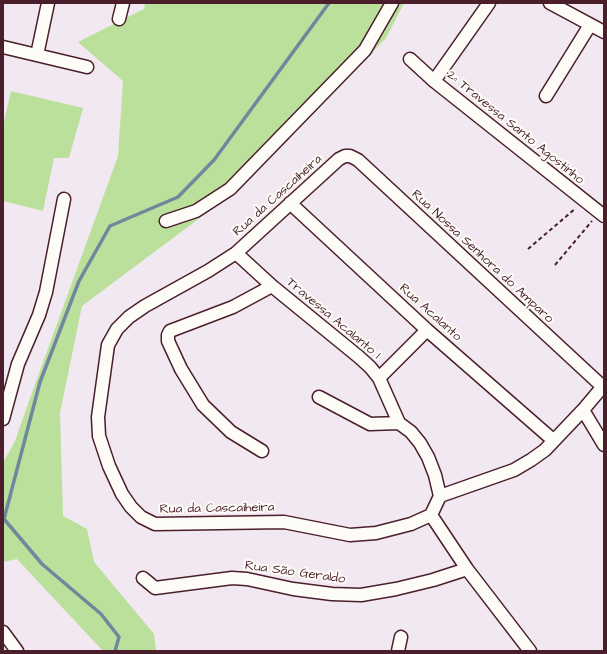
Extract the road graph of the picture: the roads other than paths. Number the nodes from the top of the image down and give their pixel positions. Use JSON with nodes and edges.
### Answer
{"nodes":[{"id":1,"x":48,"y":3,"type":"edge"},
{"id":2,"x":123,"y":3,"type":"edge"},
{"id":3,"x":392,"y":3,"type":"edge"},
{"id":4,"x":489,"y":3,"type":"edge"},
{"id":5,"x":550,"y":3,"type":"edge"},
{"id":6,"x":119,"y":19,"type":"dead end"},
{"id":7,"x":590,"y":25,"type":"junction"},
{"id":8,"x":604,"y":32,"type":"edge"},
{"id":9,"x":3,"y":47,"type":"edge"},
{"id":10,"x":37,"y":54,"type":"junction"},
{"id":11,"x":410,"y":59,"type":"dead end"},
{"id":12,"x":87,"y":66,"type":"dead end"},
{"id":13,"x":434,"y":81,"type":"junction"},
{"id":14,"x":546,"y":96,"type":"dead end"},
{"id":15,"x":339,"y":159,"type":"joint"},
{"id":16,"x":64,"y":199,"type":"dead end"},
{"id":17,"x":290,"y":203,"type":"junction"},
{"id":18,"x":602,"y":215,"type":"edge"},
{"id":19,"x":166,"y":221,"type":"dead end"},
{"id":20,"x":236,"y":253,"type":"junction"},
{"id":21,"x":272,"y":286,"type":"junction"},
{"id":22,"x":427,"y":330,"type":"junction"},
{"id":23,"x":379,"y":378,"type":"junction"},
{"id":24,"x":603,"y":386,"type":"edge"},
{"id":25,"x":319,"y":398,"type":"dead end"},
{"id":26,"x":583,"y":410,"type":"junction"},
{"id":27,"x":3,"y":418,"type":"edge"},
{"id":28,"x":399,"y":422,"type":"junction"},
{"id":29,"x":553,"y":440,"type":"junction"},
{"id":30,"x":604,"y":445,"type":"edge"},
{"id":31,"x":262,"y":451,"type":"dead end"},
{"id":32,"x":440,"y":496,"type":"junction"},
{"id":33,"x":431,"y":515,"type":"junction"},
{"id":34,"x":467,"y":569,"type":"junction"},
{"id":35,"x":143,"y":578,"type":"dead end"},
{"id":36,"x":3,"y":632,"type":"edge"},
{"id":37,"x":401,"y":637,"type":"dead end"},
{"id":38,"x":17,"y":651,"type":"edge"},
{"id":39,"x":398,"y":651,"type":"edge"},
{"id":40,"x":530,"y":651,"type":"edge"}],
"edges":[{"from":1,"to":10,"type":"street"},
{"from":2,"to":6,"type":"street"},
{"from":3,"to":19,"type":"street"},
{"from":4,"to":13,"type":"street"},
{"from":5,"to":7,"type":"street"},
{"from":7,"to":8,"type":"street"},
{"from":7,"to":14,"type":"street"},
{"from":9,"to":10,"type":"street"},
{"from":10,"to":12,"type":"street"},
{"from":11,"to":13,"type":"street","name":"2ª Travessa Santo Agostinho"},
{"from":13,"to":18,"type":"street","name":"2ª Travessa Santo Agostinho"},
{"from":15,"to":17,"type":"street","name":"Rua da Cascaiheira"},
{"from":15,"to":24,"type":"street","name":"Rua Nossa Senhora do Amparo"},
{"from":16,"to":27,"type":"street"},
{"from":17,"to":20,"type":"street","name":"Rua da Cascaiheira"},
{"from":17,"to":22,"type":"street","name":"Rua Acalanto"},
{"from":20,"to":21,"type":"street","name":"Travessa Acalanto 1"},
{"from":20,"to":33,"type":"street","name":"Rua da Cascaiheira"},
{"from":21,"to":23,"type":"street","name":"Travessa Acalanto 1"},
{"from":21,"to":31,"type":"street"},
{"from":22,"to":23,"type":"street","name":"Travessa Acalanto 1"},
{"from":22,"to":29,"type":"street","name":"Rua Acalanto"},
{"from":23,"to":28,"type":"street"},
{"from":24,"to":26,"type":"street"},
{"from":25,"to":28,"type":"street"},
{"from":26,"to":29,"type":"street"},
{"from":26,"to":30,"type":"street"},
{"from":28,"to":32,"type":"street"},
{"from":29,"to":32,"type":"street"},
{"from":32,"to":33,"type":"street"},
{"from":33,"to":34,"type":"street"},
{"from":34,"to":35,"type":"street","name":"Rua São Geraldo"},
{"from":34,"to":40,"type":"street"},
{"from":36,"to":38,"type":"street"},
{"from":37,"to":39,"type":"street"}]}
